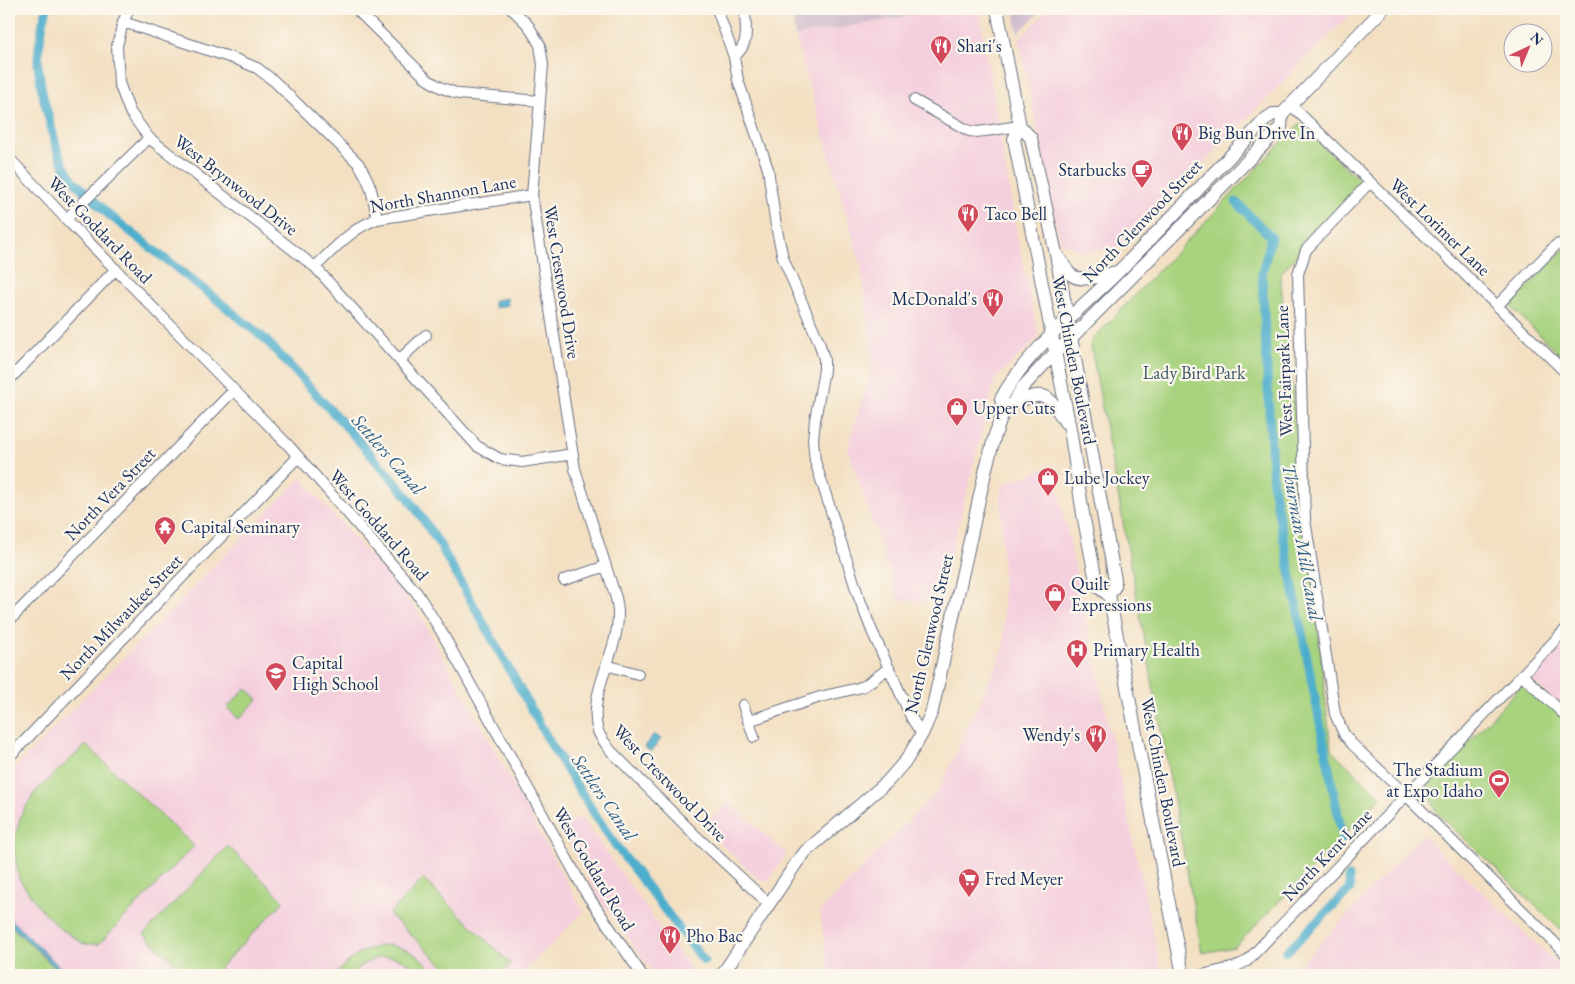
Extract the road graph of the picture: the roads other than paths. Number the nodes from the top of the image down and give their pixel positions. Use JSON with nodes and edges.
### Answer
{"nodes":[{"id":1,"x":129,"y":9,"type":"edge"},
{"id":2,"x":356,"y":9,"type":"edge"},
{"id":3,"x":512,"y":9,"type":"edge"},
{"id":4,"x":717,"y":9,"type":"edge"},
{"id":5,"x":745,"y":9,"type":"edge"},
{"id":6,"x":997,"y":9,"type":"edge"},
{"id":7,"x":1383,"y":9,"type":"edge"},
{"id":8,"x":123,"y":22,"type":"junction"},
{"id":9,"x":734,"y":57,"type":"junction"},
{"id":10,"x":914,"y":100,"type":"dead end"},
{"id":11,"x":540,"y":101,"type":"junction"},
{"id":12,"x":1287,"y":109,"type":"junction"},
{"id":13,"x":1020,"y":126,"type":"junction"},
{"id":14,"x":149,"y":138,"type":"junction"},
{"id":15,"x":9,"y":158,"type":"edge"},
{"id":16,"x":1370,"y":182,"type":"junction"},
{"id":17,"x":532,"y":195,"type":"junction"},
{"id":18,"x":66,"y":219,"type":"junction"},
{"id":19,"x":377,"y":219,"type":"junction"},
{"id":20,"x":1566,"y":239,"type":"edge"},
{"id":21,"x":1056,"y":254,"type":"junction"},
{"id":22,"x":315,"y":267,"type":"junction"},
{"id":23,"x":116,"y":269,"type":"junction"},
{"id":24,"x":1119,"y":271,"type":"junction"},
{"id":25,"x":1497,"y":306,"type":"junction"},
{"id":26,"x":1068,"y":320,"type":"junction"},
{"id":27,"x":426,"y":335,"type":"dead end"},
{"id":28,"x":1052,"y":336,"type":"junction"},
{"id":29,"x":1071,"y":338,"type":"junction"},
{"id":30,"x":1055,"y":353,"type":"junction"},
{"id":31,"x":398,"y":360,"type":"junction"},
{"id":32,"x":1566,"y":372,"type":"edge"},
{"id":33,"x":9,"y":380,"type":"edge"},
{"id":34,"x":234,"y":390,"type":"junction"},
{"id":35,"x":1008,"y":407,"type":"junction"},
{"id":36,"x":1070,"y":429,"type":"junction"},
{"id":37,"x":573,"y":454,"type":"junction"},
{"id":38,"x":298,"y":457,"type":"junction"},
{"id":39,"x":606,"y":566,"type":"junction"},
{"id":40,"x":564,"y":580,"type":"dead end"},
{"id":41,"x":1109,"y":595,"type":"junction"},
{"id":42,"x":9,"y":621,"type":"edge"},
{"id":43,"x":1566,"y":629,"type":"edge"},
{"id":44,"x":606,"y":665,"type":"junction"},
{"id":45,"x":889,"y":668,"type":"junction"},
{"id":46,"x":638,"y":674,"type":"dead end"},
{"id":47,"x":1522,"y":675,"type":"junction"},
{"id":48,"x":743,"y":705,"type":"dead end"},
{"id":49,"x":1566,"y":716,"type":"edge"},
{"id":50,"x":748,"y":721,"type":"junction"},
{"id":51,"x":922,"y":734,"type":"junction"},
{"id":52,"x":754,"y":737,"type":"dead end"},
{"id":53,"x":9,"y":757,"type":"edge"},
{"id":54,"x":1407,"y":796,"type":"junction"},
{"id":55,"x":769,"y":904,"type":"junction"},
{"id":56,"x":1566,"y":954,"type":"edge"},
{"id":57,"x":642,"y":975,"type":"edge"},
{"id":58,"x":722,"y":975,"type":"edge"},
{"id":59,"x":1183,"y":975,"type":"edge"},
{"id":60,"x":1202,"y":975,"type":"edge"}],
"edges":[{"from":1,"to":8,"type":"street","name":"West Brynwood Drive"},
{"from":2,"to":11,"type":"street"},
{"from":3,"to":11,"type":"street","name":"West Crestwood Drive"},
{"from":4,"to":9,"type":"street"},
{"from":5,"to":9,"type":"street"},
{"from":6,"to":13,"type":"main road","name":"West Chinden Boulevard"},
{"from":7,"to":12,"type":"main road","name":"North Glenwood Street"},
{"from":8,"to":14,"type":"street","name":"West Brynwood Drive"},
{"from":8,"to":19,"type":"street"},
{"from":9,"to":45,"type":"street"},
{"from":10,"to":13,"type":"street"},
{"from":11,"to":17,"type":"street","name":"West Crestwood Drive"},
{"from":12,"to":16,"type":"street","name":"West Lorimer Lane"},
{"from":12,"to":24,"type":"main road","name":"North Glenwood Street"},
{"from":12,"to":29,"type":"main road","name":"North Glenwood Street"},
{"from":13,"to":21,"type":"main road","name":"West Chinden Boulevard"},
{"from":13,"to":28,"type":"main road","name":"West Chinden Boulevard"},
{"from":14,"to":18,"type":"street"},
{"from":14,"to":22,"type":"street","name":"West Brynwood Drive"},
{"from":15,"to":18,"type":"street","name":"West Goddard Road"},
{"from":16,"to":25,"type":"street","name":"West Lorimer Lane"},
{"from":16,"to":54,"type":"street","name":"West Fairpark Lane"},
{"from":17,"to":19,"type":"street","name":"North Shannon Lane"},
{"from":17,"to":37,"type":"street","name":"West Crestwood Drive"},
{"from":18,"to":23,"type":"street","name":"West Goddard Road"},
{"from":19,"to":22,"type":"street","name":"North Shannon Lane"},
{"from":20,"to":25,"type":"street"},
{"from":21,"to":24,"type":"main road"},
{"from":21,"to":26,"type":"main road","name":"West Chinden Boulevard"},
{"from":22,"to":31,"type":"street","name":"West Brynwood Drive"},
{"from":23,"to":33,"type":"street"},
{"from":23,"to":34,"type":"street","name":"West Goddard Road"},
{"from":24,"to":26,"type":"main road","name":"North Glenwood Street"},
{"from":25,"to":32,"type":"street","name":"West Lorimer Lane"},
{"from":26,"to":28,"type":"main road","name":"North Glenwood Street"},
{"from":26,"to":29,"type":"main road","name":"West Chinden Boulevard"},
{"from":27,"to":31,"type":"street"},
{"from":28,"to":30,"type":"main road","name":"West Chinden Boulevard"},
{"from":28,"to":35,"type":"main road","name":"North Glenwood Street"},
{"from":29,"to":30,"type":"main road","name":"North Glenwood Street"},
{"from":29,"to":41,"type":"main road","name":"West Chinden Boulevard"},
{"from":30,"to":35,"type":"main road","name":"North Glenwood Street"},
{"from":30,"to":36,"type":"main road","name":"West Chinden Boulevard"},
{"from":31,"to":37,"type":"street","name":"West Brynwood Drive"},
{"from":34,"to":38,"type":"street","name":"West Goddard Road"},
{"from":34,"to":42,"type":"street","name":"North Vera Street"},
{"from":35,"to":36,"type":"main road"},
{"from":35,"to":51,"type":"main road","name":"North Glenwood Street"},
{"from":36,"to":41,"type":"main road","name":"West Chinden Boulevard"},
{"from":37,"to":39,"type":"street","name":"West Crestwood Drive"},
{"from":38,"to":53,"type":"street","name":"North Milwaukee Street"},
{"from":38,"to":57,"type":"street","name":"West Goddard Road"},
{"from":39,"to":40,"type":"street"},
{"from":39,"to":44,"type":"street","name":"West Crestwood Drive"},
{"from":41,"to":59,"type":"main road","name":"West Chinden Boulevard"},
{"from":43,"to":47,"type":"street","name":"North Kent Lane"},
{"from":44,"to":46,"type":"street"},
{"from":44,"to":55,"type":"street","name":"West Crestwood Drive"},
{"from":45,"to":50,"type":"street"},
{"from":45,"to":51,"type":"street"},
{"from":47,"to":49,"type":"street"},
{"from":47,"to":54,"type":"street","name":"North Kent Lane"},
{"from":48,"to":50,"type":"street"},
{"from":50,"to":52,"type":"street"},
{"from":51,"to":55,"type":"main road","name":"North Glenwood Street"},
{"from":54,"to":56,"type":"street","name":"West Fairpark Lane"},
{"from":54,"to":60,"type":"street","name":"North Kent Lane"},
{"from":55,"to":58,"type":"main road","name":"North Glenwood Street"}]}
